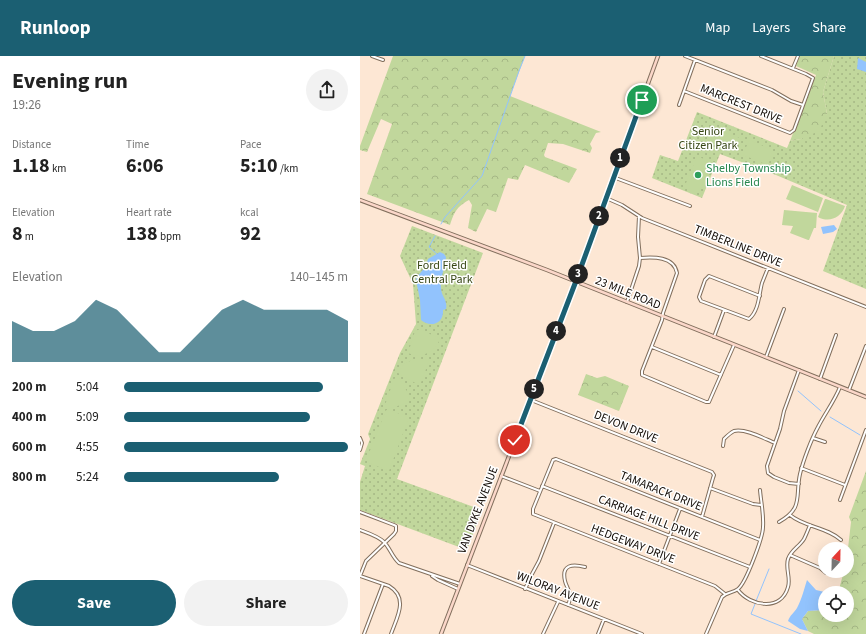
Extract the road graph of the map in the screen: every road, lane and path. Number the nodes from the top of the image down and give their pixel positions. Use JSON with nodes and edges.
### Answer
{"nodes":[{"id":1,"x":372,"y":56,"type":"edge"},
{"id":2,"x":658,"y":56,"type":"edge"},
{"id":3,"x":685,"y":56,"type":"edge"},
{"id":4,"x":761,"y":56,"type":"edge"},
{"id":5,"x":798,"y":56,"type":"edge"},
{"id":6,"x":691,"y":57,"type":"edge"},
{"id":7,"x":383,"y":60,"type":"dead end"},
{"id":8,"x":695,"y":60,"type":"junction"},
{"id":9,"x":792,"y":68,"type":"junction"},
{"id":10,"x":684,"y":91,"type":"junction"},
{"id":11,"x":679,"y":104,"type":"dead end"},
{"id":12,"x":802,"y":105,"type":"junction"},
{"id":13,"x":613,"y":177,"type":"junction"},
{"id":14,"x":606,"y":198,"type":"junction"},
{"id":15,"x":360,"y":200,"type":"edge"},
{"id":16,"x":690,"y":206,"type":"dead end"},
{"id":17,"x":639,"y":216,"type":"junction"},
{"id":18,"x":640,"y":258,"type":"junction"},
{"id":19,"x":768,"y":268,"type":"junction"},
{"id":20,"x":576,"y":281,"type":"junction"},
{"id":21,"x":760,"y":296,"type":"junction"},
{"id":22,"x":627,"y":302,"type":"junction"},
{"id":23,"x":866,"y":306,"type":"edge"},
{"id":24,"x":784,"y":309,"type":"dead end"},
{"id":25,"x":724,"y":310,"type":"junction"},
{"id":26,"x":662,"y":316,"type":"junction"},
{"id":27,"x":714,"y":336,"type":"junction"},
{"id":28,"x":836,"y":336,"type":"dead end"},
{"id":29,"x":734,"y":344,"type":"junction"},
{"id":30,"x":866,"y":346,"type":"edge"},
{"id":31,"x":652,"y":347,"type":"junction"},
{"id":32,"x":766,"y":357,"type":"junction"},
{"id":33,"x":800,"y":370,"type":"junction"},
{"id":34,"x":721,"y":376,"type":"junction"},
{"id":35,"x":820,"y":378,"type":"junction"},
{"id":36,"x":840,"y":387,"type":"junction"},
{"id":37,"x":849,"y":390,"type":"junction"},
{"id":38,"x":866,"y":397,"type":"edge"},
{"id":39,"x":531,"y":400,"type":"junction"},
{"id":40,"x":866,"y":430,"type":"edge"},
{"id":41,"x":360,"y":438,"type":"edge"},
{"id":42,"x":813,"y":438,"type":"junction"},
{"id":43,"x":825,"y":442,"type":"dead end"},
{"id":44,"x":775,"y":443,"type":"junction"},
{"id":45,"x":723,"y":446,"type":"dead end"},
{"id":46,"x":360,"y":450,"type":"edge"},
{"id":47,"x":802,"y":468,"type":"junction"},
{"id":48,"x":501,"y":476,"type":"junction"},
{"id":49,"x":799,"y":484,"type":"junction"},
{"id":50,"x":845,"y":485,"type":"junction"},
{"id":51,"x":542,"y":486,"type":"junction"},
{"id":52,"x":710,"y":488,"type":"junction"},
{"id":53,"x":760,"y":490,"type":"dead end"},
{"id":54,"x":540,"y":491,"type":"junction"},
{"id":55,"x":840,"y":500,"type":"dead end"},
{"id":56,"x":761,"y":505,"type":"junction"},
{"id":57,"x":681,"y":508,"type":"junction"},
{"id":58,"x":360,"y":512,"type":"edge"},
{"id":59,"x":790,"y":515,"type":"junction"},
{"id":60,"x":702,"y":517,"type":"junction"},
{"id":61,"x":779,"y":522,"type":"dead end"},
{"id":62,"x":554,"y":523,"type":"junction"},
{"id":63,"x":810,"y":525,"type":"junction"},
{"id":64,"x":360,"y":530,"type":"edge"},
{"id":65,"x":670,"y":536,"type":"junction"},
{"id":66,"x":760,"y":540,"type":"junction"},
{"id":67,"x":841,"y":540,"type":"dead end"},
{"id":68,"x":385,"y":543,"type":"junction"},
{"id":69,"x":790,"y":555,"type":"junction"},
{"id":70,"x":659,"y":564,"type":"junction"},
{"id":71,"x":467,"y":565,"type":"junction"},
{"id":72,"x":584,"y":567,"type":"dead end"},
{"id":73,"x":750,"y":567,"type":"junction"},
{"id":74,"x":818,"y":567,"type":"edge"},
{"id":75,"x":432,"y":575,"type":"junction"},
{"id":76,"x":360,"y":576,"type":"edge"},
{"id":77,"x":383,"y":584,"type":"junction"},
{"id":78,"x":460,"y":584,"type":"junction"},
{"id":79,"x":525,"y":588,"type":"junction"},
{"id":80,"x":458,"y":589,"type":"junction"},
{"id":81,"x":738,"y":590,"type":"junction"},
{"id":82,"x":725,"y":594,"type":"junction"},
{"id":83,"x":558,"y":602,"type":"junction"},
{"id":84,"x":568,"y":605,"type":"junction"},
{"id":85,"x":604,"y":619,"type":"junction"},
{"id":86,"x":630,"y":629,"type":"junction"},
{"id":87,"x":364,"y":634,"type":"edge"},
{"id":88,"x":391,"y":634,"type":"edge"},
{"id":89,"x":441,"y":634,"type":"edge"},
{"id":90,"x":543,"y":634,"type":"edge"},
{"id":91,"x":598,"y":634,"type":"edge"},
{"id":92,"x":628,"y":634,"type":"edge"},
{"id":93,"x":642,"y":634,"type":"edge"},
{"id":94,"x":706,"y":634,"type":"edge"}],
"edges":[{"from":1,"to":7,"type":"street"},
{"from":2,"to":13,"type":"main road","name":"VAN DYKE AVENUE"},
{"from":3,"to":6,"type":"street"},
{"from":4,"to":9,"type":"street"},
{"from":5,"to":9,"type":"street"},
{"from":6,"to":8,"type":"street"},
{"from":8,"to":10,"type":"street"},
{"from":8,"to":12,"type":"street"},
{"from":9,"to":12,"type":"street"},
{"from":10,"to":11,"type":"street"},
{"from":10,"to":12,"type":"street","name":"MARCREST DRIVE"},
{"from":13,"to":14,"type":"main road","name":"VAN DYKE AVENUE"},
{"from":13,"to":16,"type":"street"},
{"from":14,"to":17,"type":"street","name":"TIMBERLINE DRIVE"},
{"from":14,"to":20,"type":"main road","name":"VAN DYKE AVENUE"},
{"from":15,"to":20,"type":"main road","name":"23 MILE ROAD"},
{"from":17,"to":18,"type":"street"},
{"from":17,"to":19,"type":"street","name":"TIMBERLINE DRIVE"},
{"from":18,"to":22,"type":"street"},
{"from":18,"to":26,"type":"street"},
{"from":19,"to":21,"type":"street"},
{"from":19,"to":23,"type":"street","name":"TIMBERLINE DRIVE"},
{"from":20,"to":22,"type":"main road","name":"23 MILE ROAD"},
{"from":20,"to":39,"type":"main road","name":"VAN DYKE AVENUE"},
{"from":21,"to":25,"type":"street"},
{"from":21,"to":25,"type":"street"},
{"from":22,"to":26,"type":"main road","name":"23 MILE ROAD"},
{"from":24,"to":32,"type":"street"},
{"from":25,"to":27,"type":"street"},
{"from":26,"to":27,"type":"main road","name":"23 MILE ROAD"},
{"from":26,"to":31,"type":"street"},
{"from":27,"to":29,"type":"main road","name":"23 MILE ROAD"},
{"from":28,"to":35,"type":"street"},
{"from":29,"to":32,"type":"main road","name":"23 MILE ROAD"},
{"from":29,"to":34,"type":"street"},
{"from":30,"to":37,"type":"street"},
{"from":31,"to":34,"type":"street"},
{"from":31,"to":34,"type":"street"},
{"from":32,"to":33,"type":"main road","name":"23 MILE ROAD"},
{"from":33,"to":35,"type":"main road","name":"23 MILE ROAD"},
{"from":33,"to":44,"type":"street"},
{"from":35,"to":36,"type":"main road","name":"23 MILE ROAD"},
{"from":36,"to":37,"type":"main road","name":"23 MILE ROAD"},
{"from":36,"to":42,"type":"street"},
{"from":37,"to":38,"type":"main road","name":"23 MILE ROAD"},
{"from":39,"to":48,"type":"main road","name":"VAN DYKE AVENUE"},
{"from":39,"to":52,"type":"street","name":"DEVON DRIVE"},
{"from":40,"to":50,"type":"street"},
{"from":41,"to":46,"type":"street"},
{"from":42,"to":43,"type":"street"},
{"from":42,"to":47,"type":"street"},
{"from":44,"to":45,"type":"street"},
{"from":44,"to":49,"type":"street"},
{"from":47,"to":49,"type":"street"},
{"from":47,"to":50,"type":"street"},
{"from":48,"to":54,"type":"street"},
{"from":48,"to":71,"type":"main road","name":"VAN DYKE AVENUE"},
{"from":49,"to":59,"type":"street"},
{"from":50,"to":55,"type":"street"},
{"from":51,"to":54,"type":"street"},
{"from":51,"to":57,"type":"street","name":"TAMARACK DRIVE"},
{"from":51,"to":65,"type":"street","name":"CARRIAGE HILL DRIVE"},
{"from":52,"to":56,"type":"street"},
{"from":52,"to":60,"type":"street"},
{"from":53,"to":56,"type":"street"},
{"from":54,"to":62,"type":"street","name":"HEDGEWAY DRIVE"},
{"from":56,"to":66,"type":"street"},
{"from":57,"to":60,"type":"street","name":"TAMARACK DRIVE"},
{"from":57,"to":65,"type":"street"},
{"from":58,"to":68,"type":"street"},
{"from":59,"to":61,"type":"street"},
{"from":59,"to":63,"type":"street"},
{"from":60,"to":66,"type":"street","name":"TAMARACK DRIVE"},
{"from":62,"to":70,"type":"street","name":"HEDGEWAY DRIVE"},
{"from":62,"to":79,"type":"street"},
{"from":63,"to":67,"type":"street"},
{"from":63,"to":69,"type":"street"},
{"from":64,"to":68,"type":"street"},
{"from":65,"to":70,"type":"street"},
{"from":65,"to":73,"type":"street","name":"CARRIAGE HILL DRIVE"},
{"from":66,"to":73,"type":"street"},
{"from":68,"to":75,"type":"street"},
{"from":68,"to":76,"type":"street"},
{"from":69,"to":74,"type":"street"},
{"from":69,"to":81,"type":"street"},
{"from":70,"to":82,"type":"street","name":"HEDGEWAY DRIVE"},
{"from":71,"to":78,"type":"main road","name":"VAN DYKE AVENUE"},
{"from":71,"to":79,"type":"street","name":"WILORAY AVENUE"},
{"from":72,"to":84,"type":"street"},
{"from":73,"to":81,"type":"street"},
{"from":75,"to":78,"type":"street"},
{"from":75,"to":80,"type":"street"},
{"from":76,"to":77,"type":"street"},
{"from":77,"to":87,"type":"street"},
{"from":77,"to":88,"type":"street"},
{"from":78,"to":80,"type":"main road","name":"VAN DYKE AVENUE"},
{"from":79,"to":83,"type":"street","name":"WILORAY AVENUE"},
{"from":80,"to":89,"type":"main road","name":"VAN DYKE AVENUE"},
{"from":81,"to":82,"type":"street"},
{"from":82,"to":94,"type":"street"},
{"from":83,"to":84,"type":"street","name":"WILORAY AVENUE"},
{"from":83,"to":90,"type":"street"},
{"from":84,"to":85,"type":"street","name":"WILORAY AVENUE"},
{"from":85,"to":86,"type":"street","name":"WILORAY AVENUE"},
{"from":85,"to":91,"type":"street"},
{"from":86,"to":92,"type":"street"},
{"from":86,"to":93,"type":"street","name":"WILORAY AVENUE"}]}
